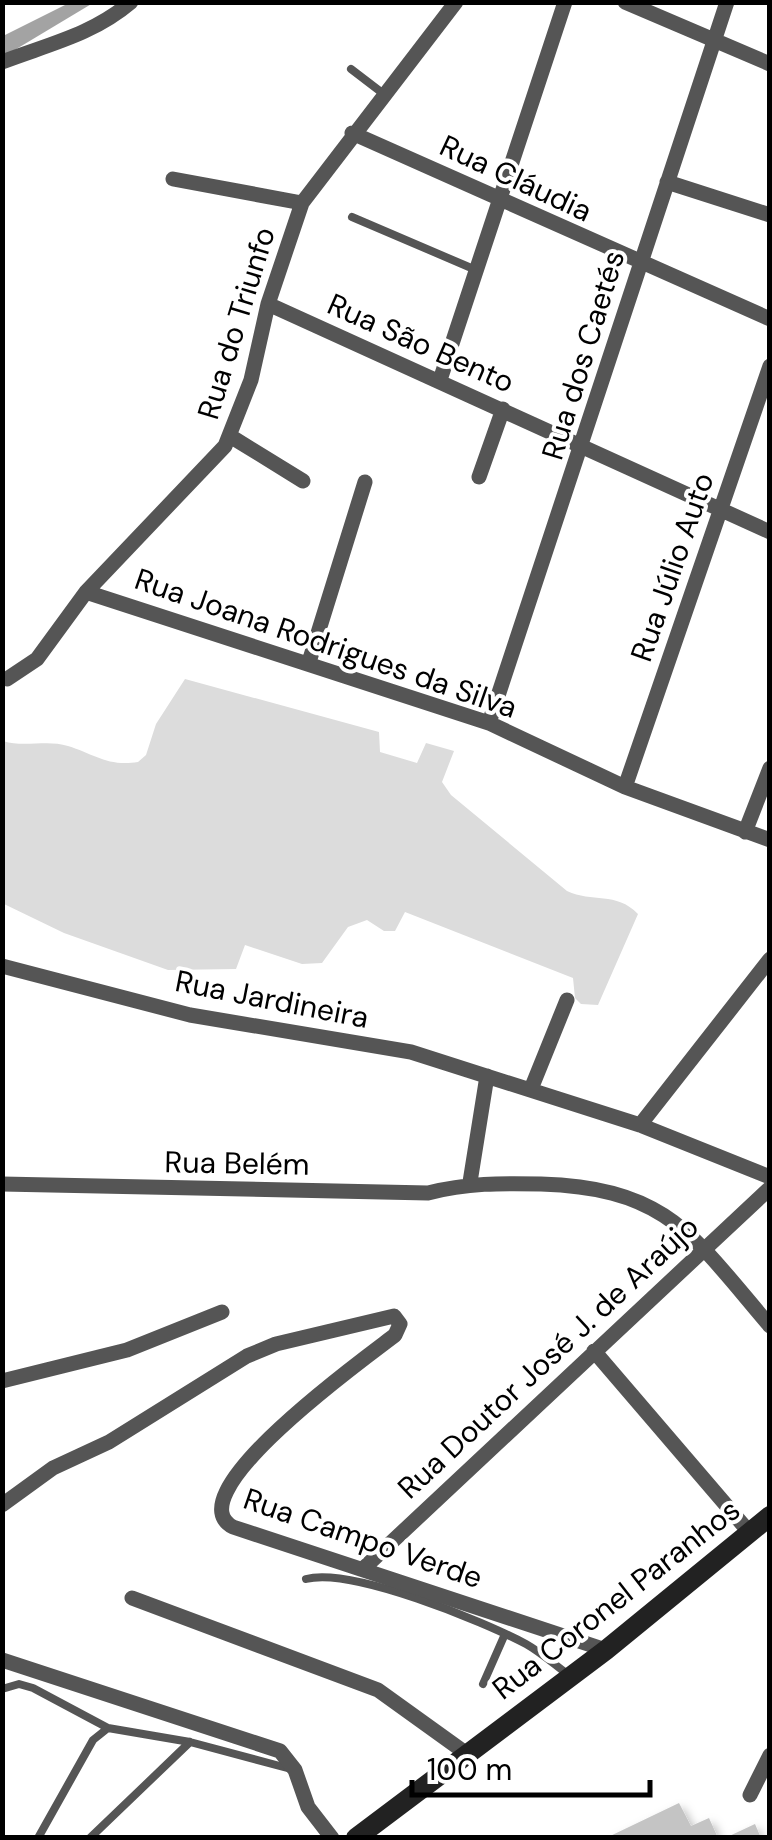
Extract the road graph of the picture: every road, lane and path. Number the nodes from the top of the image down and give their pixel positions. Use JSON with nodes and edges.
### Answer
{"nodes":[{"id":1,"x":132,"y":2,"type":"edge"},
{"id":2,"x":456,"y":2,"type":"edge"},
{"id":3,"x":565,"y":2,"type":"edge"},
{"id":4,"x":624,"y":2,"type":"edge"},
{"id":5,"x":727,"y":2,"type":"edge"},
{"id":6,"x":715,"y":41,"type":"junction"},
{"id":7,"x":2,"y":62,"type":"edge"},
{"id":8,"x":770,"y":64,"type":"edge"},
{"id":9,"x":350,"y":69,"type":"dead end"},
{"id":10,"x":385,"y":95,"type":"junction"},
{"id":11,"x":352,"y":133,"type":"junction"},
{"id":12,"x":173,"y":179,"type":"dead end"},
{"id":13,"x":667,"y":182,"type":"junction"},
{"id":14,"x":500,"y":201,"type":"junction"},
{"id":15,"x":302,"y":203,"type":"junction"},
{"id":16,"x":770,"y":215,"type":"edge"},
{"id":17,"x":352,"y":217,"type":"dead end"},
{"id":18,"x":640,"y":265,"type":"junction"},
{"id":19,"x":476,"y":270,"type":"junction"},
{"id":20,"x":268,"y":304,"type":"junction"},
{"id":21,"x":770,"y":319,"type":"edge"},
{"id":22,"x":770,"y":366,"type":"edge"},
{"id":23,"x":440,"y":380,"type":"junction"},
{"id":24,"x":502,"y":409,"type":"junction"},
{"id":25,"x":230,"y":436,"type":"junction"},
{"id":26,"x":584,"y":447,"type":"junction"},
{"id":27,"x":479,"y":477,"type":"dead end"},
{"id":28,"x":303,"y":481,"type":"dead end"},
{"id":29,"x":366,"y":482,"type":"dead end"},
{"id":30,"x":722,"y":508,"type":"junction"},
{"id":31,"x":770,"y":532,"type":"edge"},
{"id":32,"x":86,"y":592,"type":"junction"},
{"id":33,"x":309,"y":662,"type":"junction"},
{"id":34,"x":5,"y":681,"type":"edge"},
{"id":35,"x":490,"y":723,"type":"junction"},
{"id":36,"x":770,"y":768,"type":"edge"},
{"id":37,"x":625,"y":787,"type":"junction"},
{"id":38,"x":745,"y":832,"type":"junction"},
{"id":39,"x":770,"y":840,"type":"edge"},
{"id":40,"x":770,"y":959,"type":"edge"},
{"id":41,"x":2,"y":966,"type":"edge"},
{"id":42,"x":566,"y":1000,"type":"dead end"},
{"id":43,"x":487,"y":1076,"type":"junction"},
{"id":44,"x":530,"y":1089,"type":"junction"},
{"id":45,"x":640,"y":1125,"type":"junction"},
{"id":46,"x":770,"y":1177,"type":"edge"},
{"id":47,"x":470,"y":1182,"type":"junction"},
{"id":48,"x":2,"y":1184,"type":"edge"},
{"id":49,"x":770,"y":1188,"type":"edge"},
{"id":50,"x":705,"y":1250,"type":"junction"},
{"id":51,"x":222,"y":1312,"type":"dead end"},
{"id":52,"x":770,"y":1326,"type":"edge"},
{"id":53,"x":594,"y":1351,"type":"junction"},
{"id":54,"x":2,"y":1382,"type":"edge"},
{"id":55,"x":2,"y":1505,"type":"edge"},
{"id":56,"x":770,"y":1516,"type":"edge"},
{"id":57,"x":750,"y":1533,"type":"junction"},
{"id":58,"x":364,"y":1567,"type":"junction"},
{"id":59,"x":306,"y":1578,"type":"dead end"},
{"id":60,"x":132,"y":1598,"type":"dead end"},
{"id":61,"x":505,"y":1634,"type":"junction"},
{"id":62,"x":606,"y":1650,"type":"junction"},
{"id":63,"x":2,"y":1660,"type":"edge"},
{"id":64,"x":570,"y":1676,"type":"junction"},
{"id":65,"x":483,"y":1684,"type":"dead end"},
{"id":66,"x":2,"y":1689,"type":"edge"},
{"id":67,"x":108,"y":1728,"type":"junction"},
{"id":68,"x":190,"y":1742,"type":"junction"},
{"id":69,"x":467,"y":1754,"type":"junction"},
{"id":70,"x":770,"y":1756,"type":"edge"},
{"id":71,"x":295,"y":1770,"type":"junction"},
{"id":72,"x":750,"y":1795,"type":"dead end"},
{"id":73,"x":38,"y":1838,"type":"edge"},
{"id":74,"x":90,"y":1838,"type":"edge"},
{"id":75,"x":332,"y":1838,"type":"edge"},
{"id":76,"x":356,"y":1838,"type":"edge"}],
"edges":[{"from":1,"to":7,"type":"street"},
{"from":2,"to":10,"type":"street","name":"Rua do Triunfo"},
{"from":3,"to":14,"type":"street"},
{"from":4,"to":6,"type":"street"},
{"from":5,"to":6,"type":"street","name":"Rua dos Caetés"},
{"from":6,"to":8,"type":"street"},
{"from":6,"to":13,"type":"street","name":"Rua dos Caetés"},
{"from":9,"to":10,"type":"lane"},
{"from":10,"to":11,"type":"street","name":"Rua do Triunfo"},
{"from":11,"to":14,"type":"street","name":"Rua Cláudia"},
{"from":11,"to":15,"type":"street","name":"Rua do Triunfo"},
{"from":12,"to":15,"type":"street"},
{"from":13,"to":16,"type":"street"},
{"from":13,"to":18,"type":"street","name":"Rua dos Caetés"},
{"from":14,"to":18,"type":"street","name":"Rua Cláudia"},
{"from":14,"to":19,"type":"street"},
{"from":15,"to":20,"type":"street","name":"Rua do Triunfo"},
{"from":17,"to":19,"type":"lane"},
{"from":18,"to":21,"type":"street","name":"Rua Cláudia"},
{"from":18,"to":26,"type":"street","name":"Rua dos Caetés"},
{"from":19,"to":23,"type":"street"},
{"from":20,"to":23,"type":"street","name":"Rua São Bento"},
{"from":20,"to":25,"type":"street","name":"Rua do Triunfo"},
{"from":22,"to":30,"type":"street","name":"Rua Júlio Auto"},
{"from":23,"to":24,"type":"street","name":"Rua São Bento"},
{"from":24,"to":26,"type":"street","name":"Rua São Bento"},
{"from":24,"to":27,"type":"street"},
{"from":25,"to":28,"type":"street"},
{"from":25,"to":32,"type":"street","name":"Rua do Triunfo"},
{"from":26,"to":30,"type":"street","name":"Rua São Bento"},
{"from":26,"to":35,"type":"street","name":"Rua dos Caetés"},
{"from":29,"to":33,"type":"street"},
{"from":30,"to":31,"type":"street","name":"Rua São Bento"},
{"from":30,"to":37,"type":"street","name":"Rua Júlio Auto"},
{"from":32,"to":33,"type":"street","name":"Rua Joana Rodrigues da Silva"},
{"from":32,"to":34,"type":"street","name":"Rua do Triunfo"},
{"from":33,"to":35,"type":"street","name":"Rua Joana Rodrigues da Silva"},
{"from":35,"to":37,"type":"street","name":"Rua Joana Rodrigues da Silva"},
{"from":36,"to":38,"type":"street"},
{"from":37,"to":38,"type":"street","name":"Rua Joana Rodrigues da Silva"},
{"from":38,"to":39,"type":"street","name":"Rua Joana Rodrigues da Silva"},
{"from":40,"to":45,"type":"street"},
{"from":41,"to":43,"type":"street","name":"Rua Jardineira"},
{"from":42,"to":44,"type":"street"},
{"from":43,"to":44,"type":"street","name":"Rua Jardineira"},
{"from":43,"to":47,"type":"street"},
{"from":44,"to":45,"type":"street","name":"Rua Jardineira"},
{"from":45,"to":46,"type":"street","name":"Rua Jardineira"},
{"from":47,"to":48,"type":"street","name":"Rua Belém"},
{"from":47,"to":50,"type":"street","name":"Rua Belém"},
{"from":49,"to":50,"type":"street","name":"Rua Doutor José J. de Araújo"},
{"from":50,"to":52,"type":"street","name":"Rua Belém"},
{"from":50,"to":53,"type":"street","name":"Rua Doutor José J. de Araújo"},
{"from":51,"to":54,"type":"street"},
{"from":53,"to":57,"type":"street"},
{"from":53,"to":58,"type":"street","name":"Rua Doutor José J. de Araújo"},
{"from":55,"to":58,"type":"street","name":"Rua Campo Verde"},
{"from":56,"to":57,"type":"street","name":"Rua Coronel Paranhos"},
{"from":57,"to":62,"type":"street","name":"Rua Coronel Paranhos"},
{"from":58,"to":62,"type":"street","name":"Rua Campo Verde"},
{"from":59,"to":61,"type":"lane"},
{"from":60,"to":69,"type":"street"},
{"from":61,"to":64,"type":"lane"},
{"from":61,"to":65,"type":"lane"},
{"from":62,"to":64,"type":"street","name":"Rua Coronel Paranhos"},
{"from":63,"to":71,"type":"street"},
{"from":64,"to":69,"type":"street","name":"Rua Coronel Paranhos"},
{"from":66,"to":67,"type":"lane"},
{"from":67,"to":68,"type":"lane"},
{"from":67,"to":73,"type":"lane"},
{"from":68,"to":71,"type":"lane"},
{"from":68,"to":74,"type":"lane"},
{"from":69,"to":76,"type":"street","name":"Rua Coronel Paranhos"},
{"from":70,"to":72,"type":"street"},
{"from":71,"to":75,"type":"street"}]}
